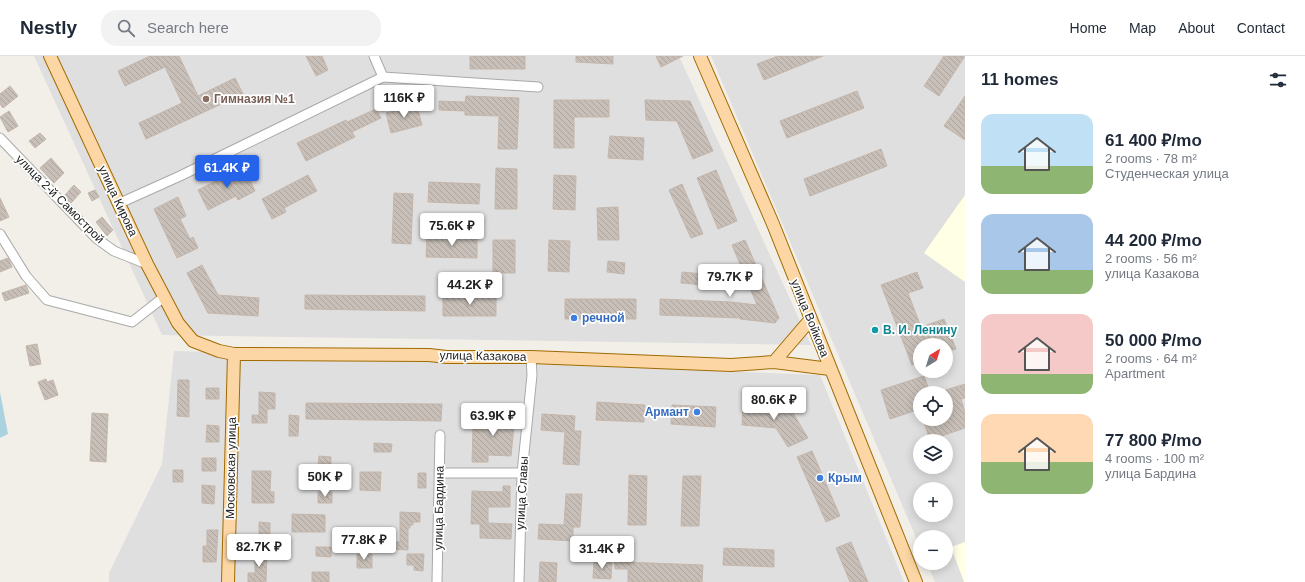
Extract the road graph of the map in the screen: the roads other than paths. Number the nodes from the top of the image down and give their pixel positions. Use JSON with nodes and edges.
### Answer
{"nodes":[{"id":1,"x":50,"y":56,"type":"edge"},
{"id":2,"x":374,"y":56,"type":"edge"},
{"id":3,"x":700,"y":56,"type":"edge"},
{"id":4,"x":383,"y":77,"type":"junction"},
{"id":5,"x":538,"y":87,"type":"dead end"},
{"id":6,"x":0,"y":138,"type":"edge"},
{"id":7,"x":120,"y":203,"type":"junction"},
{"id":8,"x":0,"y":234,"type":"edge"},
{"id":9,"x":147,"y":264,"type":"junction"},
{"id":10,"x":164,"y":297,"type":"junction"},
{"id":11,"x":810,"y":320,"type":"junction"},
{"id":12,"x":193,"y":341,"type":"joint"},
{"id":13,"x":234,"y":354,"type":"junction"},
{"id":14,"x":531,"y":357,"type":"junction"},
{"id":15,"x":774,"y":362,"type":"junction"},
{"id":16,"x":830,"y":369,"type":"junction"},
{"id":17,"x":440,"y":435,"type":"dead end"},
{"id":18,"x":440,"y":473,"type":"junction"},
{"id":19,"x":522,"y":473,"type":"junction"},
{"id":20,"x":228,"y":582,"type":"edge"},
{"id":21,"x":437,"y":582,"type":"edge"},
{"id":22,"x":519,"y":582,"type":"edge"},
{"id":23,"x":916,"y":582,"type":"edge"}],
"edges":[{"from":1,"to":7,"type":"main road","name":"улица Кирова"},
{"from":2,"to":4,"type":"street"},
{"from":3,"to":11,"type":"main road","name":"улица Войкова"},
{"from":4,"to":5,"type":"street"},
{"from":4,"to":7,"type":"street"},
{"from":6,"to":9,"type":"street","name":"улица 2-й Самострой"},
{"from":7,"to":9,"type":"main road","name":"улица Кирова"},
{"from":8,"to":10,"type":"street"},
{"from":9,"to":10,"type":"main road","name":"улица Кирова"},
{"from":10,"to":12,"type":"main road","name":"улица Кирова"},
{"from":11,"to":15,"type":"main road"},
{"from":11,"to":16,"type":"main road","name":"улица Войкова"},
{"from":12,"to":13,"type":"main road","name":"улица Казакова"},
{"from":13,"to":14,"type":"main road","name":"улица Казакова"},
{"from":13,"to":20,"type":"main road","name":"Московская улица"},
{"from":14,"to":15,"type":"main road","name":"улица Казакова"},
{"from":14,"to":19,"type":"street","name":"улица Славы"},
{"from":15,"to":16,"type":"main road","name":"улица Казакова"},
{"from":16,"to":23,"type":"main road","name":"улица Войкова"},
{"from":17,"to":18,"type":"street","name":"улица Бардина"},
{"from":18,"to":19,"type":"street"},
{"from":18,"to":21,"type":"street","name":"улица Бардина"},
{"from":19,"to":22,"type":"street","name":"улица Славы"}]}
